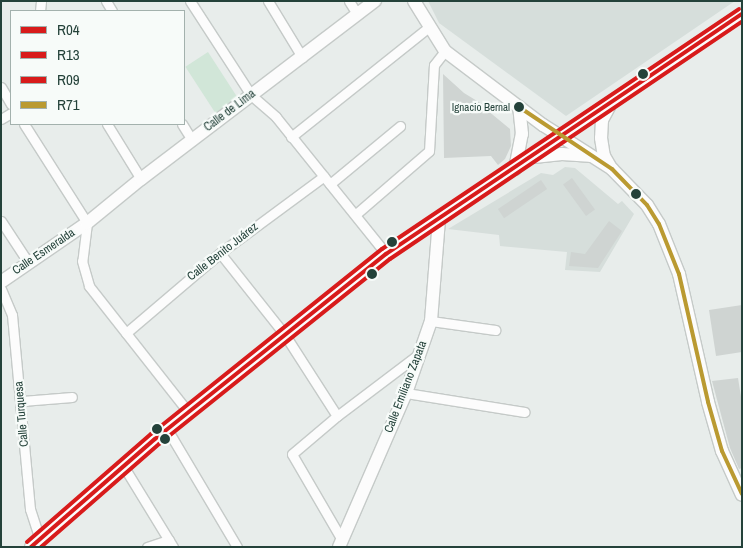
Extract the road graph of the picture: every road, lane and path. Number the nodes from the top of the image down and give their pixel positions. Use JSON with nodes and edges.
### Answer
{"nodes":[{"id":1,"x":190,"y":1,"type":"edge"},
{"id":2,"x":268,"y":1,"type":"edge"},
{"id":3,"x":348,"y":1,"type":"edge"},
{"id":4,"x":375,"y":1,"type":"edge"},
{"id":5,"x":414,"y":1,"type":"edge"},
{"id":6,"x":357,"y":14,"type":"junction"},
{"id":7,"x":742,"y":14,"type":"edge"},
{"id":8,"x":429,"y":27,"type":"junction"},
{"id":9,"x":445,"y":51,"type":"junction"},
{"id":10,"x":302,"y":57,"type":"junction"},
{"id":11,"x":1,"y":87,"type":"edge"},
{"id":12,"x":251,"y":95,"type":"junction"},
{"id":13,"x":10,"y":102,"type":"edge"},
{"id":14,"x":610,"y":105,"type":"junction"},
{"id":15,"x":519,"y":106,"type":"junction"},
{"id":16,"x":25,"y":125,"type":"edge"},
{"id":17,"x":108,"y":125,"type":"edge"},
{"id":18,"x":183,"y":125,"type":"edge"},
{"id":19,"x":400,"y":126,"type":"dead end"},
{"id":20,"x":291,"y":137,"type":"junction"},
{"id":21,"x":561,"y":138,"type":"junction"},
{"id":22,"x":192,"y":140,"type":"junction"},
{"id":23,"x":591,"y":156,"type":"junction"},
{"id":24,"x":532,"y":158,"type":"junction"},
{"id":25,"x":515,"y":169,"type":"junction"},
{"id":26,"x":612,"y":169,"type":"junction"},
{"id":27,"x":324,"y":176,"type":"junction"},
{"id":28,"x":141,"y":178,"type":"junction"},
{"id":29,"x":330,"y":184,"type":"junction"},
{"id":30,"x":356,"y":214,"type":"junction"},
{"id":31,"x":439,"y":220,"type":"junction"},
{"id":32,"x":1,"y":221,"type":"edge"},
{"id":33,"x":87,"y":223,"type":"junction"},
{"id":34,"x":220,"y":253,"type":"junction"},
{"id":35,"x":386,"y":254,"type":"junction"},
{"id":36,"x":28,"y":262,"type":"junction"},
{"id":37,"x":1,"y":282,"type":"edge"},
{"id":38,"x":1,"y":289,"type":"edge"},
{"id":39,"x":431,"y":321,"type":"junction"},
{"id":40,"x":495,"y":330,"type":"dead end"},
{"id":41,"x":126,"y":333,"type":"junction"},
{"id":42,"x":285,"y":335,"type":"junction"},
{"id":43,"x":419,"y":354,"type":"junction"},
{"id":44,"x":406,"y":393,"type":"junction"},
{"id":45,"x":72,"y":397,"type":"dead end"},
{"id":46,"x":22,"y":402,"type":"junction"},
{"id":47,"x":188,"y":412,"type":"junction"},
{"id":48,"x":524,"y":412,"type":"dead end"},
{"id":49,"x":337,"y":416,"type":"junction"},
{"id":50,"x":167,"y":429,"type":"junction"},
{"id":51,"x":124,"y":467,"type":"junction"},
{"id":52,"x":742,"y":495,"type":"edge"},
{"id":53,"x":36,"y":543,"type":"edge"},
{"id":54,"x":171,"y":544,"type":"edge"},
{"id":55,"x":341,"y":544,"type":"edge"},
{"id":56,"x":147,"y":547,"type":"edge"},
{"id":57,"x":237,"y":547,"type":"edge"}],
"edges":[{"from":1,"to":12,"type":"street"},
{"from":2,"to":10,"type":"street"},
{"from":3,"to":6,"type":"street"},
{"from":4,"to":6,"type":"main road","name":"Calle de Lima"},
{"from":5,"to":8,"type":"main road"},
{"from":6,"to":10,"type":"main road","name":"Calle de Lima"},
{"from":7,"to":14,"type":"main road"},
{"from":8,"to":9,"type":"main road"},
{"from":8,"to":20,"type":"street"},
{"from":9,"to":15,"type":"main road"},
{"from":9,"to":30,"type":"street"},
{"from":10,"to":12,"type":"main road","name":"Calle de Lima"},
{"from":11,"to":13,"type":"street"},
{"from":12,"to":20,"type":"street"},
{"from":12,"to":22,"type":"main road","name":"Calle de Lima"},
{"from":14,"to":21,"type":"main road"},
{"from":14,"to":26,"type":"main road"},
{"from":15,"to":21,"type":"main road"},
{"from":15,"to":25,"type":"main road"},
{"from":16,"to":33,"type":"street"},
{"from":17,"to":28,"type":"street"},
{"from":18,"to":22,"type":"street"},
{"from":19,"to":29,"type":"street"},
{"from":20,"to":27,"type":"street"},
{"from":21,"to":23,"type":"main road"},
{"from":21,"to":24,"type":"main road"},
{"from":22,"to":28,"type":"main road","name":"Calle de Lima"},
{"from":23,"to":24,"type":"main road"},
{"from":23,"to":26,"type":"main road"},
{"from":24,"to":25,"type":"main road"},
{"from":25,"to":31,"type":"main road"},
{"from":26,"to":52,"type":"main road"},
{"from":27,"to":29,"type":"street"},
{"from":27,"to":34,"type":"street","name":"Calle Benito Juárez"},
{"from":28,"to":33,"type":"main road","name":"Calle de Lima"},
{"from":29,"to":30,"type":"street"},
{"from":30,"to":35,"type":"street"},
{"from":31,"to":35,"type":"main road"},
{"from":31,"to":39,"type":"main road","name":"Calle Emiliano Zapata"},
{"from":32,"to":36,"type":"street"},
{"from":33,"to":36,"type":"main road","name":"Calle Esmeralda"},
{"from":33,"to":41,"type":"street"},
{"from":34,"to":41,"type":"street","name":"Calle Benito Juárez"},
{"from":34,"to":42,"type":"street"},
{"from":35,"to":42,"type":"main road"},
{"from":36,"to":37,"type":"main road","name":"Calle Esmeralda"},
{"from":38,"to":46,"type":"street","name":"Calle Turquesa"},
{"from":39,"to":40,"type":"street"},
{"from":39,"to":43,"type":"main road","name":"Calle Emiliano Zapata"},
{"from":41,"to":47,"type":"street"},
{"from":42,"to":47,"type":"main road"},
{"from":42,"to":49,"type":"street"},
{"from":43,"to":44,"type":"main road","name":"Calle Emiliano Zapata"},
{"from":43,"to":49,"type":"street"},
{"from":44,"to":48,"type":"street"},
{"from":44,"to":55,"type":"main road","name":"Calle Emiliano Zapata"},
{"from":45,"to":46,"type":"street"},
{"from":46,"to":53,"type":"street","name":"Calle Turquesa"},
{"from":47,"to":50,"type":"main road"},
{"from":49,"to":55,"type":"street"},
{"from":50,"to":51,"type":"main road"},
{"from":50,"to":57,"type":"street"},
{"from":51,"to":53,"type":"main road"},
{"from":51,"to":54,"type":"street"},
{"from":54,"to":56,"type":"street"}]}
